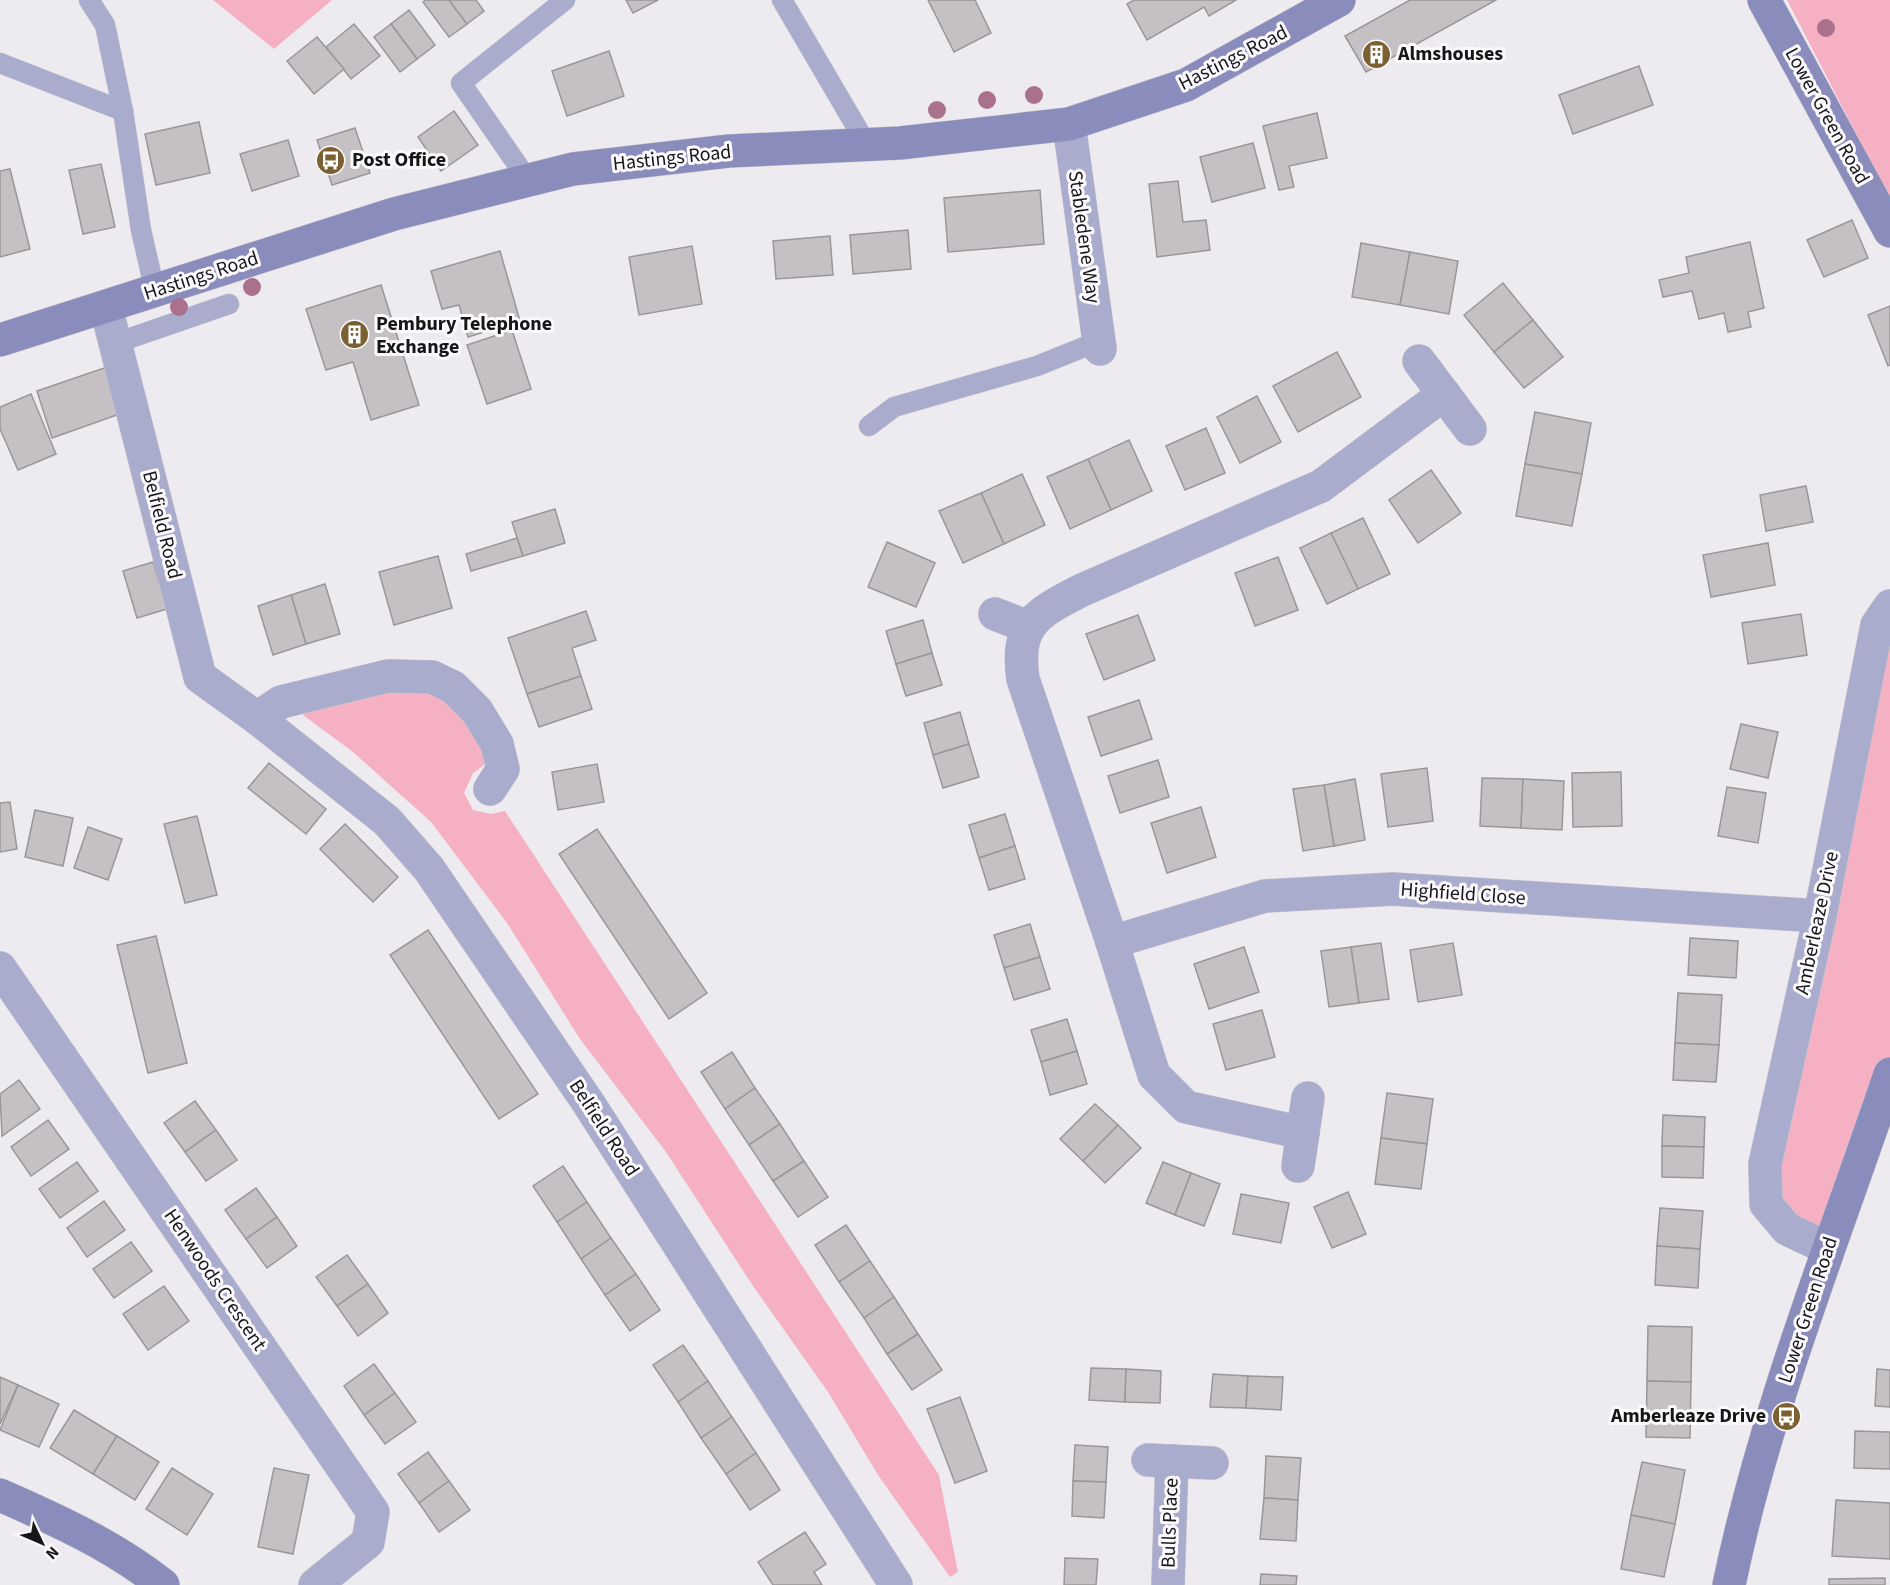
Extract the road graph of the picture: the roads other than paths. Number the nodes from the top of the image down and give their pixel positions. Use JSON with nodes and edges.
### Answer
{"nodes":[{"id":1,"x":89,"y":0,"type":"edge"},
{"id":2,"x":565,"y":0,"type":"edge"},
{"id":3,"x":782,"y":0,"type":"edge"},
{"id":4,"x":1339,"y":0,"type":"edge"},
{"id":5,"x":1764,"y":0,"type":"edge"},
{"id":6,"x":0,"y":63,"type":"edge"},
{"id":7,"x":123,"y":111,"type":"junction"},
{"id":8,"x":1069,"y":124,"type":"junction"},
{"id":9,"x":867,"y":145,"type":"junction"},
{"id":10,"x":521,"y":182,"type":"junction"},
{"id":11,"x":1890,"y":231,"type":"edge"},
{"id":12,"x":155,"y":291,"type":"junction"},
{"id":13,"x":229,"y":304,"type":"dead end"},
{"id":14,"x":106,"y":307,"type":"junction"},
{"id":15,"x":0,"y":340,"type":"edge"},
{"id":16,"x":116,"y":343,"type":"junction"},
{"id":17,"x":1100,"y":350,"type":"joint"},
{"id":18,"x":1419,"y":361,"type":"dead end"},
{"id":19,"x":1444,"y":394,"type":"junction"},
{"id":20,"x":869,"y":426,"type":"dead end"},
{"id":21,"x":1470,"y":429,"type":"dead end"},
{"id":22,"x":1890,"y":606,"type":"edge"},
{"id":23,"x":995,"y":614,"type":"dead end"},
{"id":24,"x":1028,"y":627,"type":"junction"},
{"id":25,"x":257,"y":718,"type":"junction"},
{"id":26,"x":490,"y":789,"type":"dead end"},
{"id":27,"x":1820,"y":916,"type":"junction"},
{"id":28,"x":1112,"y":942,"type":"junction"},
{"id":29,"x":0,"y":968,"type":"edge"},
{"id":30,"x":1890,"y":1074,"type":"edge"},
{"id":31,"x":1308,"y":1098,"type":"dead end"},
{"id":32,"x":1303,"y":1132,"type":"junction"},
{"id":33,"x":1298,"y":1166,"type":"dead end"},
{"id":34,"x":1827,"y":1248,"type":"junction"},
{"id":35,"x":1212,"y":1463,"type":"dead end"},
{"id":36,"x":0,"y":1495,"type":"edge"},
{"id":37,"x":163,"y":1585,"type":"edge"},
{"id":38,"x":315,"y":1585,"type":"edge"},
{"id":39,"x":896,"y":1585,"type":"edge"},
{"id":40,"x":1168,"y":1585,"type":"edge"},
{"id":41,"x":1729,"y":1585,"type":"edge"}],
"edges":[{"from":1,"to":7,"type":"lane"},
{"from":2,"to":10,"type":"lane"},
{"from":3,"to":9,"type":"lane"},
{"from":4,"to":8,"type":"street","name":"Hastings Road"},
{"from":5,"to":11,"type":"street","name":"Lower Green Road"},
{"from":6,"to":7,"type":"lane"},
{"from":7,"to":12,"type":"lane"},
{"from":8,"to":9,"type":"street","name":"Hastings Road"},
{"from":8,"to":17,"type":"street","name":"Stabledene Way"},
{"from":9,"to":10,"type":"street","name":"Hastings Road"},
{"from":10,"to":12,"type":"street","name":"Hastings Road"},
{"from":12,"to":14,"type":"street","name":"Hastings Road"},
{"from":13,"to":16,"type":"lane","name":"Hastings Road"},
{"from":14,"to":15,"type":"street","name":"Hastings Road"},
{"from":14,"to":16,"type":"street","name":"Belfield Road"},
{"from":16,"to":25,"type":"street","name":"Belfield Road"},
{"from":17,"to":20,"type":"lane"},
{"from":18,"to":19,"type":"street"},
{"from":19,"to":21,"type":"street"},
{"from":19,"to":24,"type":"street"},
{"from":22,"to":27,"type":"street","name":"Amberleaze Drive"},
{"from":23,"to":24,"type":"street"},
{"from":24,"to":28,"type":"street"},
{"from":25,"to":26,"type":"street"},
{"from":25,"to":39,"type":"street","name":"Belfield Road"},
{"from":27,"to":28,"type":"street","name":"Highfield Close"},
{"from":27,"to":34,"type":"street","name":"Amberleaze Drive"},
{"from":28,"to":32,"type":"street"},
{"from":29,"to":38,"type":"street","name":"Henwoods Crescent"},
{"from":30,"to":34,"type":"street","name":"Lower Green Road"},
{"from":31,"to":32,"type":"street"},
{"from":32,"to":33,"type":"street"},
{"from":34,"to":41,"type":"street","name":"Lower Green Road"},
{"from":35,"to":40,"type":"street","name":"Bulls Place"},
{"from":36,"to":37,"type":"street"}]}
